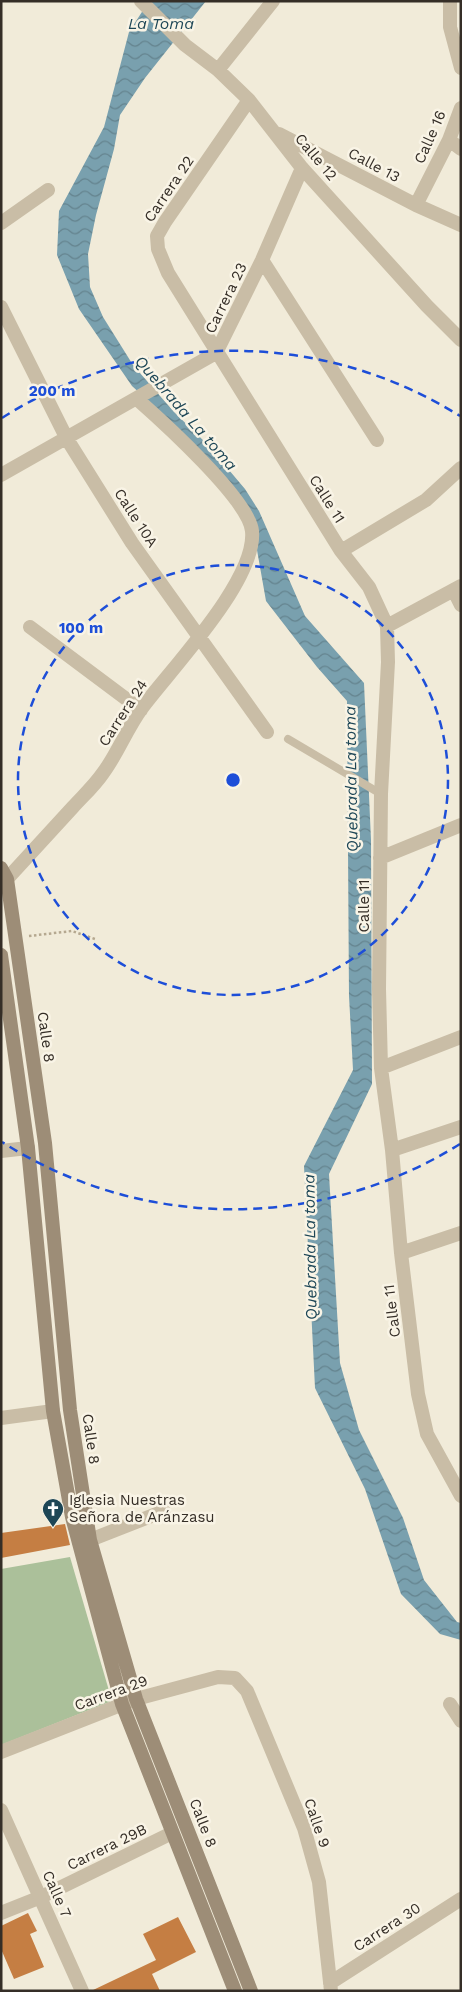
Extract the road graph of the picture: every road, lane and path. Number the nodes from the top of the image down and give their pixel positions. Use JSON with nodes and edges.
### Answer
{"nodes":[{"id":1,"x":141,"y":1,"type":"edge"},
{"id":2,"x":273,"y":1,"type":"edge"},
{"id":3,"x":450,"y":1,"type":"edge"},
{"id":4,"x":455,"y":25,"type":"edge"},
{"id":5,"x":461,"y":68,"type":"edge"},
{"id":6,"x":218,"y":70,"type":"junction"},
{"id":7,"x":249,"y":100,"type":"junction"},
{"id":8,"x":461,"y":108,"type":"edge"},
{"id":9,"x":274,"y":131,"type":"junction"},
{"id":10,"x":449,"y":140,"type":"junction"},
{"id":11,"x":461,"y":149,"type":"edge"},
{"id":12,"x":302,"y":168,"type":"junction"},
{"id":13,"x":48,"y":190,"type":"dead end"},
{"id":14,"x":416,"y":205,"type":"junction"},
{"id":15,"x":1,"y":223,"type":"edge"},
{"id":16,"x":461,"y":225,"type":"edge"},
{"id":17,"x":262,"y":260,"type":"junction"},
{"id":18,"x":1,"y":307,"type":"edge"},
{"id":19,"x":461,"y":340,"type":"edge"},
{"id":20,"x":216,"y":353,"type":"junction"},
{"id":21,"x":137,"y":399,"type":"junction"},
{"id":22,"x":66,"y":439,"type":"junction"},
{"id":23,"x":377,"y":440,"type":"dead end"},
{"id":24,"x":461,"y":468,"type":"edge"},
{"id":25,"x":1,"y":474,"type":"edge"},
{"id":26,"x":341,"y":551,"type":"junction"},
{"id":27,"x":458,"y":589,"type":"edge"},
{"id":28,"x":461,"y":605,"type":"edge"},
{"id":29,"x":387,"y":626,"type":"junction"},
{"id":30,"x":30,"y":627,"type":"dead end"},
{"id":31,"x":198,"y":637,"type":"junction"},
{"id":32,"x":141,"y":710,"type":"junction"},
{"id":33,"x":267,"y":732,"type":"dead end"},
{"id":34,"x":288,"y":740,"type":"dead end"},
{"id":35,"x":381,"y":794,"type":"junction"},
{"id":36,"x":461,"y":825,"type":"edge"},
{"id":37,"x":380,"y":858,"type":"junction"},
{"id":38,"x":3,"y":877,"type":"edge"},
{"id":39,"x":15,"y":938,"type":"junction"},
{"id":40,"x":96,"y":939,"type":"dead end"},
{"id":41,"x":1,"y":955,"type":"edge"},
{"id":42,"x":461,"y":1037,"type":"edge"},
{"id":43,"x":381,"y":1068,"type":"junction"},
{"id":44,"x":461,"y":1127,"type":"edge"},
{"id":45,"x":28,"y":1148,"type":"junction"},
{"id":46,"x":392,"y":1150,"type":"junction"},
{"id":47,"x":1,"y":1151,"type":"edge"},
{"id":48,"x":461,"y":1233,"type":"edge"},
{"id":49,"x":401,"y":1253,"type":"junction"},
{"id":50,"x":54,"y":1411,"type":"junction"},
{"id":51,"x":1,"y":1418,"type":"edge"},
{"id":52,"x":460,"y":1492,"type":"edge"},
{"id":53,"x":164,"y":1511,"type":"dead end"},
{"id":54,"x":90,"y":1540,"type":"junction"},
{"id":55,"x":235,"y":1678,"type":"joint"},
{"id":56,"x":136,"y":1699,"type":"junction"},
{"id":57,"x":122,"y":1704,"type":"junction"},
{"id":58,"x":450,"y":1704,"type":"dead end"},
{"id":59,"x":461,"y":1722,"type":"edge"},
{"id":60,"x":1,"y":1752,"type":"edge"},
{"id":61,"x":1,"y":1810,"type":"edge"},
{"id":62,"x":172,"y":1833,"type":"junction"},
{"id":63,"x":41,"y":1897,"type":"junction"},
{"id":64,"x":461,"y":1899,"type":"edge"},
{"id":65,"x":1,"y":1913,"type":"edge"},
{"id":66,"x":331,"y":1987,"type":"edge"},
{"id":67,"x":82,"y":1991,"type":"edge"},
{"id":68,"x":235,"y":1991,"type":"edge"},
{"id":69,"x":251,"y":1991,"type":"edge"}],
"edges":[{"from":1,"to":6,"type":"street","name":"Calle 12"},
{"from":2,"to":6,"type":"street"},
{"from":3,"to":4,"type":"street"},
{"from":4,"to":5,"type":"street"},
{"from":6,"to":7,"type":"street","name":"Calle 12"},
{"from":7,"to":9,"type":"street","name":"Calle 12"},
{"from":7,"to":20,"type":"street","name":"Carrera 22"},
{"from":8,"to":10,"type":"street","name":"Calle 16"},
{"from":9,"to":12,"type":"street","name":"Calle 12"},
{"from":9,"to":14,"type":"street","name":"Calle 13"},
{"from":10,"to":11,"type":"street"},
{"from":10,"to":14,"type":"street","name":"Calle 16"},
{"from":12,"to":17,"type":"street","name":"Carrera 23"},
{"from":12,"to":19,"type":"street","name":"Calle 12"},
{"from":13,"to":15,"type":"street"},
{"from":14,"to":16,"type":"street","name":"Calle 13"},
{"from":17,"to":20,"type":"street","name":"Carrera 23"},
{"from":17,"to":23,"type":"street"},
{"from":18,"to":22,"type":"street","name":"Calle 10A"},
{"from":20,"to":21,"type":"street","name":"Carrera 23"},
{"from":20,"to":26,"type":"street","name":"Calle 11"},
{"from":21,"to":22,"type":"street","name":"Carrera 23"},
{"from":21,"to":31,"type":"street","name":"Carrera 24"},
{"from":22,"to":25,"type":"street","name":"Carrera 23"},
{"from":22,"to":31,"type":"street","name":"Calle 10A"},
{"from":24,"to":26,"type":"street"},
{"from":26,"to":29,"type":"street","name":"Calle 11"},
{"from":27,"to":28,"type":"street"},
{"from":27,"to":29,"type":"street"},
{"from":29,"to":35,"type":"street","name":"Calle 11"},
{"from":30,"to":32,"type":"street"},
{"from":31,"to":32,"type":"street","name":"Carrera 24"},
{"from":31,"to":33,"type":"street","name":"Calle 10A"},
{"from":32,"to":38,"type":"street","name":"Carrera 24"},
{"from":34,"to":35,"type":"lane"},
{"from":35,"to":37,"type":"street","name":"Calle 11"},
{"from":36,"to":37,"type":"street"},
{"from":37,"to":43,"type":"street","name":"Calle 11"},
{"from":38,"to":39,"type":"main road","name":"Calle 8"},
{"from":39,"to":40,"type":"path"},
{"from":39,"to":54,"type":"main road","name":"Calle 8"},
{"from":41,"to":45,"type":"main road","name":"Calle 8"},
{"from":42,"to":43,"type":"street"},
{"from":43,"to":46,"type":"street","name":"Calle 11"},
{"from":44,"to":46,"type":"street"},
{"from":45,"to":47,"type":"street"},
{"from":45,"to":50,"type":"main road","name":"Calle 8"},
{"from":46,"to":49,"type":"street","name":"Calle 11"},
{"from":48,"to":49,"type":"street"},
{"from":49,"to":52,"type":"street","name":"Calle 11"},
{"from":50,"to":51,"type":"street"},
{"from":50,"to":57,"type":"main road","name":"Calle 8"},
{"from":53,"to":54,"type":"street"},
{"from":54,"to":56,"type":"main road","name":"Calle 8"},
{"from":55,"to":56,"type":"street","name":"Carrera 29"},
{"from":55,"to":66,"type":"street","name":"Calle 9"},
{"from":56,"to":57,"type":"street","name":"Carrera 29"},
{"from":56,"to":69,"type":"main road","name":"Calle 8"},
{"from":57,"to":60,"type":"street","name":"Carrera 29"},
{"from":57,"to":62,"type":"main road","name":"Calle 8"},
{"from":58,"to":59,"type":"street"},
{"from":61,"to":63,"type":"street","name":"Calle 7"},
{"from":62,"to":63,"type":"street","name":"Carrera 29B"},
{"from":62,"to":68,"type":"main road","name":"Calle 8"},
{"from":63,"to":65,"type":"street","name":"Carrera 29B"},
{"from":63,"to":67,"type":"street","name":"Calle 7"},
{"from":64,"to":66,"type":"street","name":"Carrera 30"}]}
